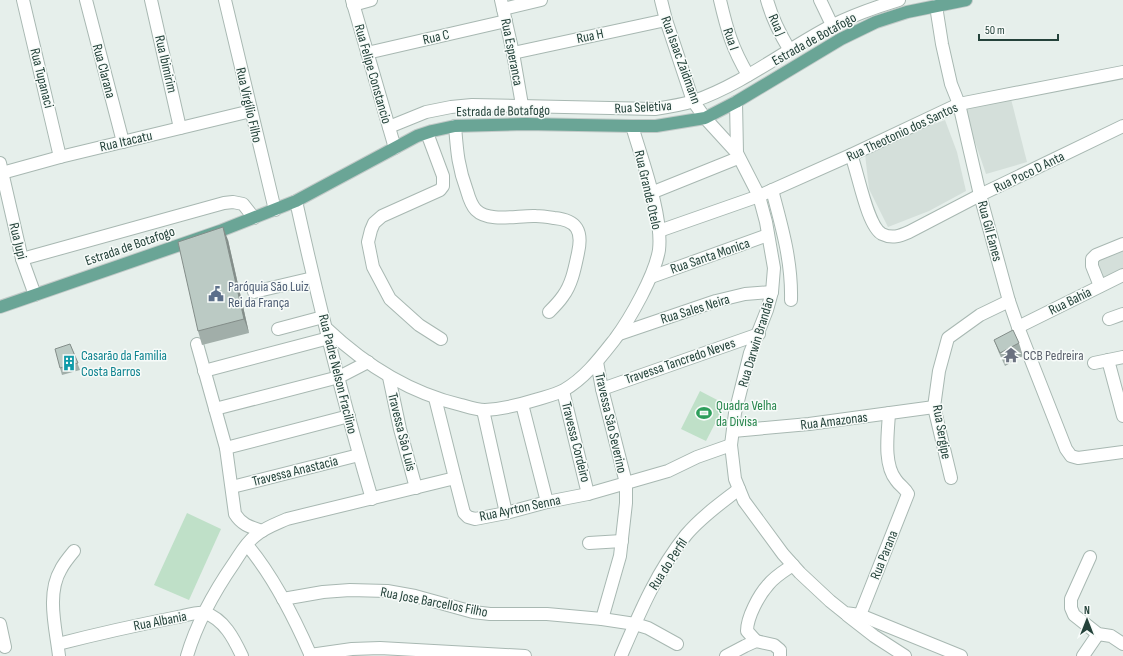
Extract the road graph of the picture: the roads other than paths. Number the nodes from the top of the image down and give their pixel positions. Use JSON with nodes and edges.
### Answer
{"nodes":[{"id":1,"x":23,"y":0,"type":"edge"},
{"id":2,"x":86,"y":0,"type":"edge"},
{"id":3,"x":151,"y":0,"type":"edge"},
{"id":4,"x":225,"y":0,"type":"edge"},
{"id":5,"x":371,"y":0,"type":"edge"},
{"id":6,"x":541,"y":0,"type":"edge"},
{"id":7,"x":661,"y":0,"type":"edge"},
{"id":8,"x":720,"y":0,"type":"edge"},
{"id":9,"x":767,"y":0,"type":"edge"},
{"id":10,"x":820,"y":0,"type":"edge"},
{"id":11,"x":900,"y":0,"type":"edge"},
{"id":12,"x":966,"y":0,"type":"edge"},
{"id":13,"x":353,"y":2,"type":"edge"},
{"id":14,"x":502,"y":4,"type":"edge"},
{"id":15,"x":871,"y":4,"type":"edge"},
{"id":16,"x":936,"y":6,"type":"junction"},
{"id":17,"x":666,"y":20,"type":"junction"},
{"id":18,"x":506,"y":21,"type":"junction"},
{"id":19,"x":832,"y":25,"type":"junction"},
{"id":20,"x":789,"y":49,"type":"junction"},
{"id":21,"x":367,"y":53,"type":"junction"},
{"id":22,"x":513,"y":53,"type":"junction"},
{"id":23,"x":1123,"y":72,"type":"edge"},
{"id":24,"x":748,"y":75,"type":"junction"},
{"id":25,"x":693,"y":101,"type":"junction"},
{"id":26,"x":736,"y":102,"type":"junction"},
{"id":27,"x":959,"y":104,"type":"junction"},
{"id":28,"x":522,"y":105,"type":"junction"},
{"id":29,"x":251,"y":111,"type":"junction"},
{"id":30,"x":705,"y":118,"type":"junction"},
{"id":31,"x":675,"y":122,"type":"junction"},
{"id":32,"x":455,"y":126,"type":"junction"},
{"id":33,"x":632,"y":126,"type":"junction"},
{"id":34,"x":1123,"y":126,"type":"edge"},
{"id":35,"x":389,"y":127,"type":"junction"},
{"id":36,"x":180,"y":128,"type":"junction"},
{"id":37,"x":427,"y":133,"type":"junction"},
{"id":38,"x":123,"y":142,"type":"junction"},
{"id":39,"x":395,"y":148,"type":"junction"},
{"id":40,"x":738,"y":155,"type":"junction"},
{"id":41,"x":852,"y":155,"type":"junction"},
{"id":42,"x":60,"y":157,"type":"junction"},
{"id":43,"x":1,"y":168,"type":"edge"},
{"id":44,"x":772,"y":190,"type":"junction"},
{"id":45,"x":651,"y":193,"type":"junction"},
{"id":46,"x":980,"y":195,"type":"junction"},
{"id":47,"x":759,"y":196,"type":"junction"},
{"id":48,"x":296,"y":201,"type":"junction"},
{"id":49,"x":275,"y":210,"type":"junction"},
{"id":50,"x":254,"y":218,"type":"junction"},
{"id":51,"x":659,"y":231,"type":"junction"},
{"id":52,"x":768,"y":235,"type":"junction"},
{"id":53,"x":1123,"y":244,"type":"edge"},
{"id":54,"x":22,"y":259,"type":"junction"},
{"id":55,"x":1123,"y":275,"type":"edge"},
{"id":56,"x":651,"y":277,"type":"junction"},
{"id":57,"x":313,"y":278,"type":"junction"},
{"id":58,"x":1100,"y":286,"type":"junction"},
{"id":59,"x":254,"y":292,"type":"dead end"},
{"id":60,"x":772,"y":292,"type":"junction"},
{"id":61,"x":35,"y":295,"type":"junction"},
{"id":62,"x":791,"y":300,"type":"dead end"},
{"id":63,"x":1009,"y":301,"type":"junction"},
{"id":64,"x":0,"y":307,"type":"edge"},
{"id":65,"x":549,"y":312,"type":"dead end"},
{"id":66,"x":1123,"y":314,"type":"edge"},
{"id":67,"x":1109,"y":319,"type":"dead end"},
{"id":68,"x":1018,"y":327,"type":"junction"},
{"id":69,"x":326,"y":328,"type":"junction"},
{"id":70,"x":278,"y":330,"type":"dead end"},
{"id":71,"x":619,"y":334,"type":"junction"},
{"id":72,"x":759,"y":334,"type":"junction"},
{"id":73,"x":441,"y":339,"type":"dead end"},
{"id":74,"x":197,"y":344,"type":"dead end"},
{"id":75,"x":1123,"y":357,"type":"edge"},
{"id":76,"x":1108,"y":360,"type":"junction"},
{"id":77,"x":368,"y":362,"type":"junction"},
{"id":78,"x":597,"y":362,"type":"junction"},
{"id":79,"x":1094,"y":362,"type":"dead end"},
{"id":80,"x":204,"y":371,"type":"junction"},
{"id":81,"x":339,"y":377,"type":"junction"},
{"id":82,"x":389,"y":377,"type":"junction"},
{"id":83,"x":602,"y":388,"type":"junction"},
{"id":84,"x":563,"y":391,"type":"junction"},
{"id":85,"x":435,"y":398,"type":"junction"},
{"id":86,"x":522,"y":404,"type":"junction"},
{"id":87,"x":934,"y":407,"type":"junction"},
{"id":88,"x":215,"y":409,"type":"junction"},
{"id":89,"x":483,"y":410,"type":"junction"},
{"id":90,"x":889,"y":414,"type":"junction"},
{"id":91,"x":349,"y":416,"type":"junction"},
{"id":92,"x":1123,"y":416,"type":"edge"},
{"id":93,"x":733,"y":431,"type":"junction"},
{"id":94,"x":731,"y":445,"type":"junction"},
{"id":95,"x":226,"y":448,"type":"junction"},
{"id":96,"x":1123,"y":452,"type":"edge"},
{"id":97,"x":359,"y":455,"type":"junction"},
{"id":98,"x":455,"y":478,"type":"junction"},
{"id":99,"x":951,"y":478,"type":"dead end"},
{"id":100,"x":626,"y":483,"type":"junction"},
{"id":101,"x":232,"y":487,"type":"junction"},
{"id":102,"x":416,"y":488,"type":"junction"},
{"id":103,"x":739,"y":489,"type":"junction"},
{"id":104,"x":588,"y":494,"type":"junction"},
{"id":105,"x":372,"y":499,"type":"junction"},
{"id":106,"x":547,"y":502,"type":"junction"},
{"id":107,"x":506,"y":513,"type":"junction"},
{"id":108,"x":262,"y":531,"type":"junction"},
{"id":109,"x":622,"y":541,"type":"junction"},
{"id":110,"x":589,"y":543,"type":"dead end"},
{"id":111,"x":247,"y":544,"type":"junction"},
{"id":112,"x":74,"y":551,"type":"dead end"},
{"id":113,"x":1090,"y":557,"type":"dead end"},
{"id":114,"x":792,"y":565,"type":"junction"},
{"id":115,"x":283,"y":599,"type":"junction"},
{"id":116,"x":204,"y":612,"type":"junction"},
{"id":117,"x":845,"y":612,"type":"junction"},
{"id":118,"x":860,"y":615,"type":"junction"},
{"id":119,"x":602,"y":619,"type":"junction"},
{"id":120,"x":0,"y":624,"type":"edge"},
{"id":121,"x":634,"y":624,"type":"junction"},
{"id":122,"x":1098,"y":634,"type":"junction"},
{"id":123,"x":756,"y":642,"type":"junction"},
{"id":124,"x":677,"y":644,"type":"dead end"},
{"id":125,"x":1123,"y":644,"type":"edge"},
{"id":126,"x":5,"y":648,"type":"dead end"},
{"id":127,"x":57,"y":653,"type":"edge"},
{"id":128,"x":780,"y":654,"type":"edge"},
{"id":129,"x":187,"y":656,"type":"edge"},
{"id":130,"x":242,"y":656,"type":"edge"},
{"id":131,"x":311,"y":656,"type":"edge"},
{"id":132,"x":526,"y":656,"type":"edge"},
{"id":133,"x":621,"y":656,"type":"edge"},
{"id":134,"x":726,"y":656,"type":"edge"},
{"id":135,"x":905,"y":656,"type":"edge"},
{"id":136,"x":961,"y":656,"type":"edge"},
{"id":137,"x":1083,"y":656,"type":"edge"}],
"edges":[{"from":1,"to":42,"type":"street","name":"Rua Tupanaci"},
{"from":2,"to":38,"type":"street","name":"Rua Clarana"},
{"from":3,"to":36,"type":"street","name":"Rua Ibimirim"},
{"from":4,"to":29,"type":"street","name":"Rua Virgílio Filho"},
{"from":5,"to":13,"type":"street"},
{"from":6,"to":14,"type":"street"},
{"from":7,"to":17,"type":"street","name":"Rua Isaac Zaidmann"},
{"from":8,"to":24,"type":"street","name":"Rua I"},
{"from":9,"to":20,"type":"street","name":"Rua J"},
{"from":10,"to":19,"type":"street"},
{"from":11,"to":15,"type":"street","name":"Rua Seletiva"},
{"from":12,"to":16,"type":"main road","name":"Estrada de Botafogo"},
{"from":13,"to":21,"type":"street","name":"Rua Felipe Constancio"},
{"from":14,"to":18,"type":"street","name":"Rua Esperanca"},
{"from":15,"to":19,"type":"street","name":"Rua Seletiva"},
{"from":16,"to":26,"type":"main road","name":"Estrada de Botafogo"},
{"from":16,"to":27,"type":"street","name":"Rua Gil Eanes"},
{"from":17,"to":22,"type":"street","name":"Rua H"},
{"from":17,"to":25,"type":"street","name":"Rua Isaac Zaidmann"},
{"from":18,"to":21,"type":"street","name":"Rua C"},
{"from":18,"to":22,"type":"street","name":"Rua Esperanca"},
{"from":19,"to":20,"type":"street","name":"Rua Seletiva"},
{"from":20,"to":24,"type":"street","name":"Rua Seletiva"},
{"from":21,"to":35,"type":"street","name":"Rua Felipe Constancio"},
{"from":22,"to":28,"type":"street","name":"Rua Esperanca"},
{"from":23,"to":27,"type":"street","name":"Rua Theotonio dos Santos"},
{"from":24,"to":25,"type":"street","name":"Rua Seletiva"},
{"from":25,"to":28,"type":"street","name":"Rua Seletiva"},
{"from":25,"to":30,"type":"street","name":"Rua Isaac Zaidmann"},
{"from":25,"to":31,"type":"street"},
{"from":26,"to":30,"type":"main road","name":"Estrada de Botafogo"},
{"from":26,"to":40,"type":"street","name":"Rua Darwin Brandão"},
{"from":27,"to":41,"type":"street","name":"Rua Theotonio dos Santos"},
{"from":27,"to":46,"type":"street","name":"Rua Gil Eanes"},
{"from":28,"to":35,"type":"street","name":"Rua Seletiva"},
{"from":29,"to":36,"type":"street","name":"Rua Itacatu"},
{"from":29,"to":49,"type":"street","name":"Rua Virgílio Filho"},
{"from":30,"to":31,"type":"main road","name":"Estrada de Botafogo"},
{"from":30,"to":40,"type":"street","name":"Rua Isaac Zaidmann"},
{"from":31,"to":33,"type":"main road","name":"Estrada de Botafogo"},
{"from":32,"to":33,"type":"main road","name":"Estrada de Botafogo"},
{"from":32,"to":37,"type":"main road","name":"Estrada de Botafogo"},
{"from":32,"to":65,"type":"street"},
{"from":33,"to":45,"type":"street","name":"Rua Grande Otelo"},
{"from":34,"to":46,"type":"street","name":"Rua Poco D Anta"},
{"from":35,"to":39,"type":"street","name":"Rua Felipe Constancio"},
{"from":36,"to":38,"type":"street","name":"Rua Itacatu"},
{"from":37,"to":39,"type":"main road","name":"Estrada de Botafogo"},
{"from":37,"to":73,"type":"street"},
{"from":38,"to":42,"type":"street","name":"Rua Itacatu"},
{"from":39,"to":48,"type":"main road","name":"Estrada de Botafogo"},
{"from":40,"to":45,"type":"street"},
{"from":40,"to":47,"type":"street","name":"Rua Darwin Brandão"},
{"from":41,"to":44,"type":"street","name":"Rua Theotonio dos Santos"},
{"from":41,"to":46,"type":"street","name":"Rua Poco D Anta"},
{"from":42,"to":43,"type":"street","name":"Rua Itacatu"},
{"from":43,"to":54,"type":"street","name":"Rua Jupi"},
{"from":44,"to":47,"type":"street","name":"Rua Theotonio dos Santos"},
{"from":44,"to":62,"type":"street"},
{"from":45,"to":51,"type":"street","name":"Rua Grande Otelo"},
{"from":46,"to":63,"type":"street","name":"Rua Gil Eanes"},
{"from":47,"to":51,"type":"street","name":"Rua Theotonio dos Santos"},
{"from":47,"to":52,"type":"street","name":"Rua Darwin Brandão"},
{"from":48,"to":49,"type":"main road","name":"Estrada de Botafogo"},
{"from":48,"to":57,"type":"street","name":"Rua Padre Nelson Fracilino"},
{"from":49,"to":50,"type":"main road","name":"Estrada de Botafogo"},
{"from":50,"to":54,"type":"street"},
{"from":50,"to":61,"type":"main road","name":"Estrada de Botafogo"},
{"from":51,"to":56,"type":"street","name":"Rua Grande Otelo"},
{"from":52,"to":56,"type":"street","name":"Rua Santa Monica"},
{"from":52,"to":60,"type":"street","name":"Rua Darwin Brandão"},
{"from":53,"to":58,"type":"street"},
{"from":54,"to":61,"type":"street","name":"Rua Jupi"},
{"from":55,"to":58,"type":"street","name":"Rua Bahia"},
{"from":56,"to":71,"type":"street","name":"Rua Grande Otelo"},
{"from":57,"to":59,"type":"street"},
{"from":57,"to":69,"type":"street","name":"Rua Padre Nelson Fracilino"},
{"from":58,"to":68,"type":"street","name":"Rua Bahia"},
{"from":60,"to":71,"type":"street","name":"Rua Sales Neira"},
{"from":60,"to":72,"type":"street","name":"Rua Darwin Brandão"},
{"from":61,"to":64,"type":"main road","name":"Estrada de Botafogo"},
{"from":63,"to":68,"type":"street","name":"Rua Gil Eanes"},
{"from":63,"to":87,"type":"street","name":"Rua Sergipe"},
{"from":66,"to":67,"type":"street"},
{"from":68,"to":96,"type":"street","name":"Rua Gil Eanes"},
{"from":69,"to":70,"type":"street"},
{"from":69,"to":77,"type":"street","name":"Rua Grande Otelo"},
{"from":69,"to":80,"type":"street"},
{"from":69,"to":81,"type":"street","name":"Rua Padre Nelson Fracilino"},
{"from":71,"to":78,"type":"street","name":"Rua Grande Otelo"},
{"from":72,"to":83,"type":"street","name":"Travessa Tancredo Neves"},
{"from":72,"to":93,"type":"street","name":"Rua Darwin Brandão"},
{"from":74,"to":80,"type":"street"},
{"from":75,"to":76,"type":"street"},
{"from":76,"to":79,"type":"street"},
{"from":76,"to":92,"type":"street"},
{"from":77,"to":81,"type":"street"},
{"from":77,"to":82,"type":"street","name":"Rua Grande Otelo"},
{"from":78,"to":83,"type":"street","name":"Travessa Sāo Severino"},
{"from":78,"to":84,"type":"street","name":"Rua Grande Otelo"},
{"from":80,"to":88,"type":"street"},
{"from":81,"to":88,"type":"street"},
{"from":81,"to":91,"type":"street","name":"Rua Padre Nelson Fracilino"},
{"from":82,"to":85,"type":"street","name":"Rua Grande Otelo"},
{"from":82,"to":102,"type":"street","name":"Travessa Sāo Luis"},
{"from":83,"to":100,"type":"street","name":"Travessa Sāo Severino"},
{"from":84,"to":86,"type":"street","name":"Rua Grande Otelo"},
{"from":84,"to":104,"type":"street","name":"Travessa Cordeiro"},
{"from":85,"to":89,"type":"street","name":"Rua Grande Otelo"},
{"from":85,"to":98,"type":"street"},
{"from":86,"to":89,"type":"street","name":"Rua Grande Otelo"},
{"from":86,"to":106,"type":"street"},
{"from":87,"to":90,"type":"street","name":"Rua Amazonas"},
{"from":87,"to":99,"type":"street","name":"Rua Sergipe"},
{"from":88,"to":95,"type":"street"},
{"from":89,"to":107,"type":"street"},
{"from":90,"to":93,"type":"street","name":"Rua Amazonas"},
{"from":90,"to":118,"type":"street","name":"Rua Parana"},
{"from":91,"to":95,"type":"street"},
{"from":91,"to":97,"type":"street","name":"Rua Padre Nelson Fracilino"},
{"from":93,"to":94,"type":"street","name":"Rua Darwin Brandão"},
{"from":94,"to":100,"type":"street","name":"Rua Ayrton Senna"},
{"from":94,"to":103,"type":"street","name":"Rua Darwin Brandão"},
{"from":95,"to":101,"type":"street"},
{"from":97,"to":101,"type":"street","name":"Travessa Anastacia"},
{"from":97,"to":105,"type":"street","name":"Rua Padre Nelson Fracilino"},
{"from":98,"to":102,"type":"street"},
{"from":98,"to":107,"type":"street","name":"Rua Ayrton Senna"},
{"from":100,"to":104,"type":"street","name":"Rua Ayrton Senna"},
{"from":100,"to":109,"type":"street","name":"Travessa Sāo Severino"},
{"from":101,"to":108,"type":"street"},
{"from":102,"to":105,"type":"street"},
{"from":103,"to":114,"type":"street","name":"Rua Darwin Brandão"},
{"from":103,"to":121,"type":"street","name":"Rua do Perfil"},
{"from":104,"to":106,"type":"street","name":"Rua Ayrton Senna"},
{"from":105,"to":108,"type":"street"},
{"from":106,"to":107,"type":"street","name":"Rua Ayrton Senna"},
{"from":108,"to":111,"type":"street"},
{"from":109,"to":110,"type":"street"},
{"from":109,"to":119,"type":"street","name":"Travessa Sāo Severino"},
{"from":111,"to":115,"type":"street"},
{"from":111,"to":116,"type":"street"},
{"from":112,"to":127,"type":"street"},
{"from":113,"to":122,"type":"street"},
{"from":114,"to":117,"type":"street","name":"Rua Darwin Brandão"},
{"from":114,"to":123,"type":"street"},
{"from":115,"to":119,"type":"street","name":"Rua Jose Barcellos Filho"},
{"from":115,"to":131,"type":"street"},
{"from":116,"to":127,"type":"street","name":"Rua Albania"},
{"from":116,"to":129,"type":"street"},
{"from":116,"to":130,"type":"street","name":"Rua Albania"},
{"from":117,"to":118,"type":"street","name":"Rua Darwin Brandão"},
{"from":117,"to":135,"type":"street"},
{"from":118,"to":136,"type":"street","name":"Rua Darwin Brandão"},
{"from":119,"to":121,"type":"street","name":"Rua Jose Barcellos Filho"},
{"from":120,"to":126,"type":"street"},
{"from":121,"to":124,"type":"street","name":"Rua Jose Barcellos Filho"},
{"from":121,"to":133,"type":"street","name":"Rua do Perfil"},
{"from":122,"to":125,"type":"street"},
{"from":122,"to":137,"type":"street"},
{"from":123,"to":128,"type":"street"},
{"from":123,"to":134,"type":"street"},
{"from":131,"to":132,"type":"street"}]}
